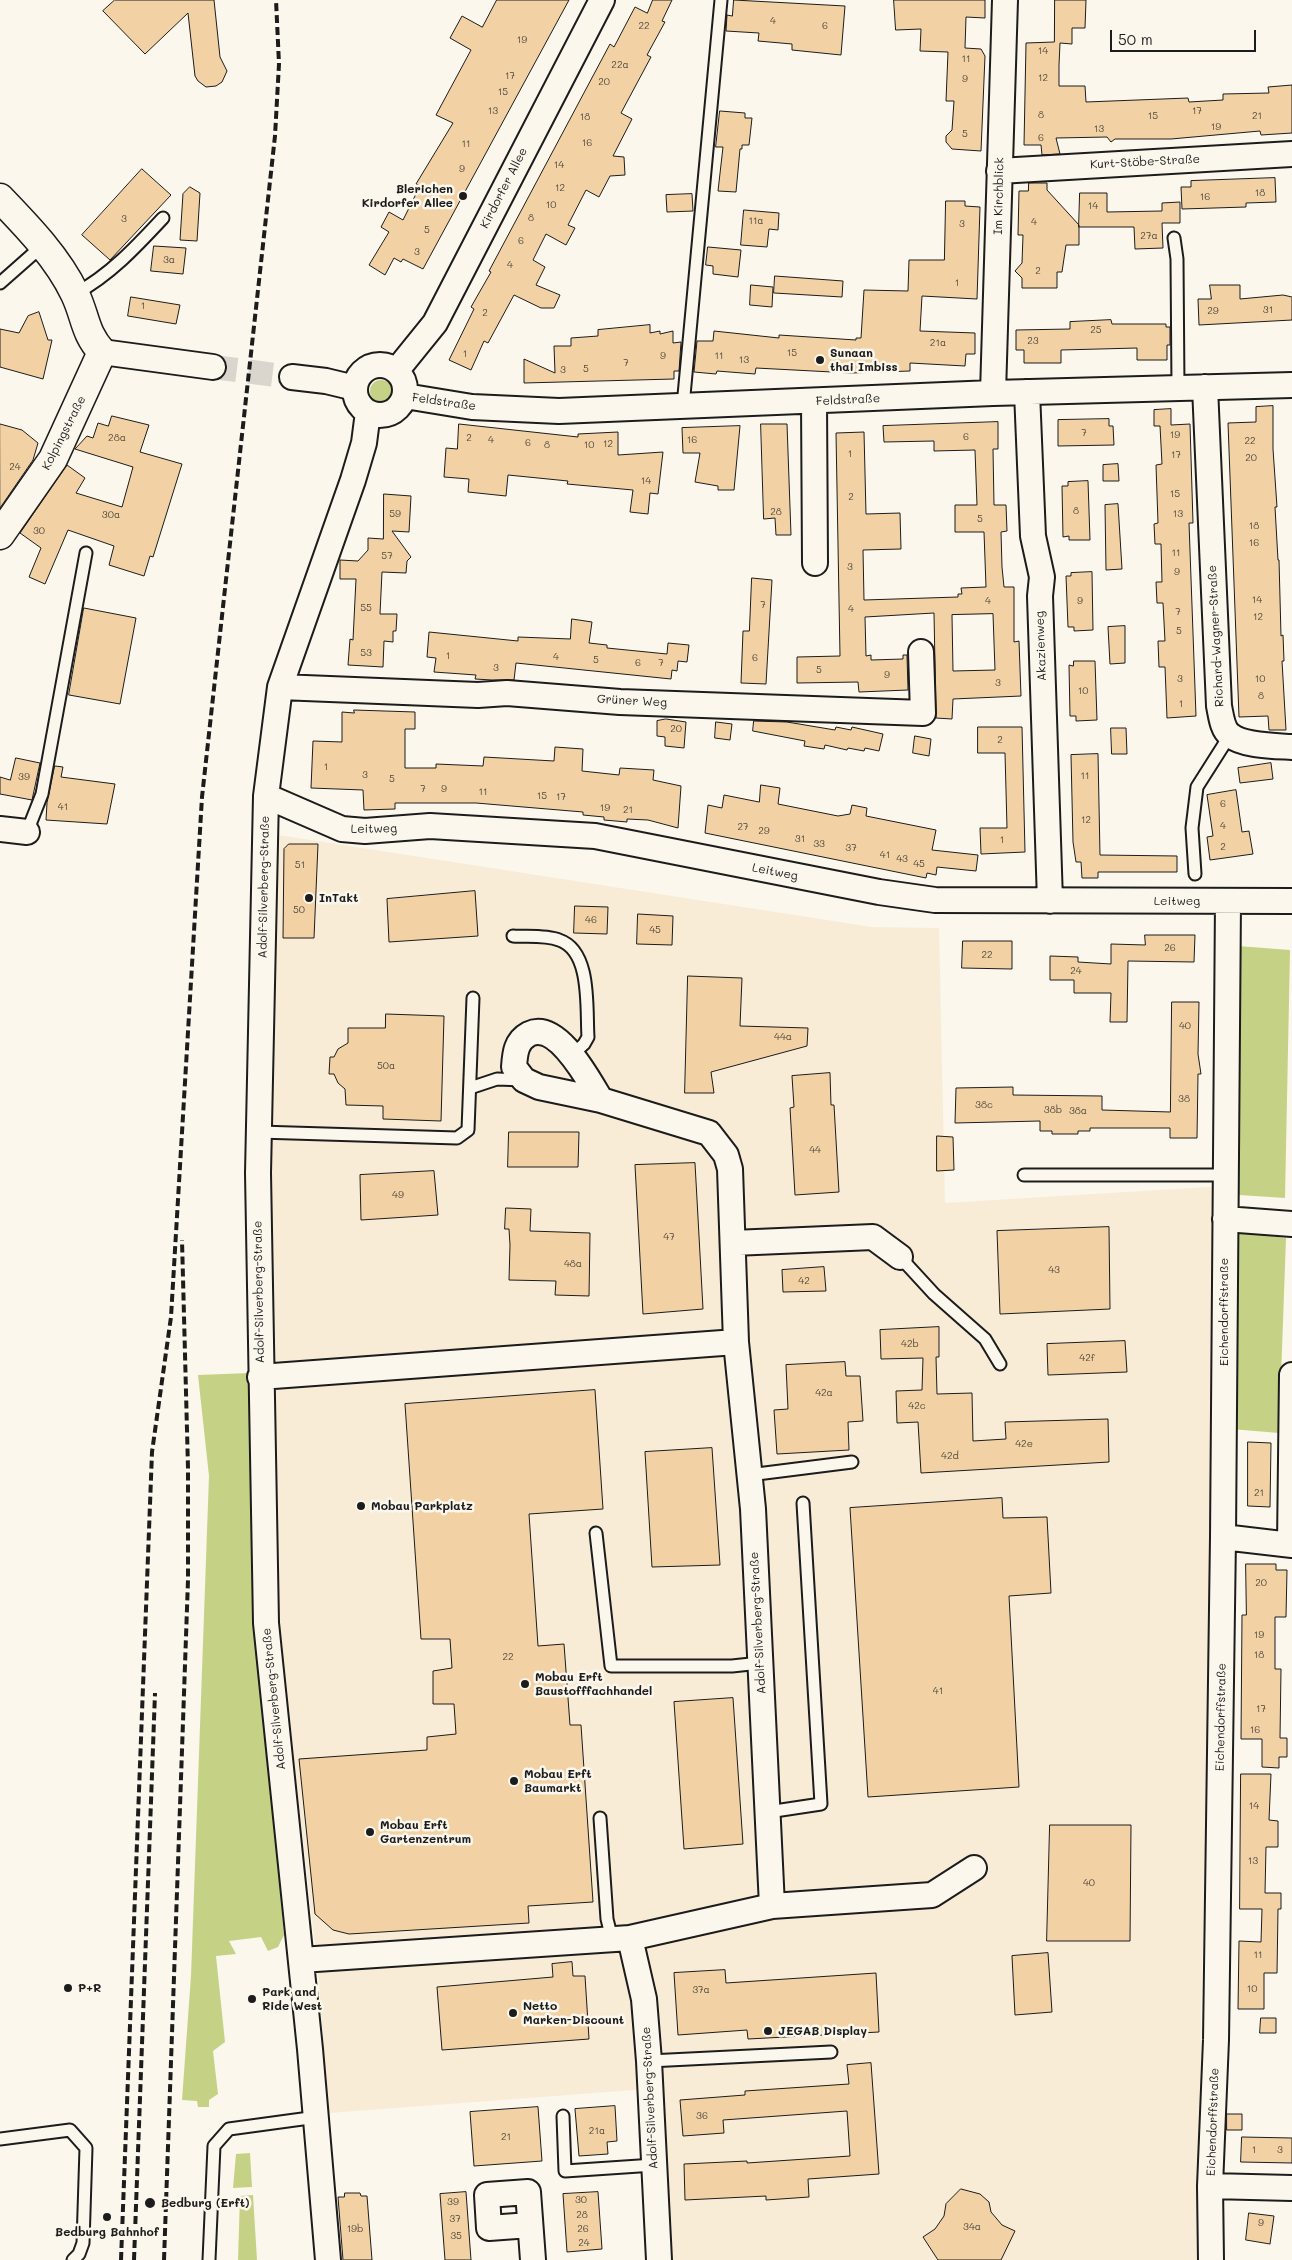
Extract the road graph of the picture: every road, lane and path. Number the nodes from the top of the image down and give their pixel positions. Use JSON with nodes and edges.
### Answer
{"nodes":[{"id":1,"x":602,"y":0,"type":"edge"},
{"id":2,"x":721,"y":0,"type":"edge"},
{"id":3,"x":1005,"y":0,"type":"edge"},
{"id":4,"x":1292,"y":154,"type":"edge"},
{"id":5,"x":999,"y":170,"type":"junction"},
{"id":6,"x":0,"y":198,"type":"edge"},
{"id":7,"x":163,"y":218,"type":"dead end"},
{"id":8,"x":1174,"y":238,"type":"dead end"},
{"id":9,"x":42,"y":246,"type":"junction"},
{"id":10,"x":0,"y":283,"type":"edge"},
{"id":11,"x":75,"y":294,"type":"junction"},
{"id":12,"x":102,"y":352,"type":"junction"},
{"id":13,"x":213,"y":367,"type":"tunnel mouth"},
{"id":14,"x":397,"y":370,"type":"junction"},
{"id":15,"x":292,"y":377,"type":"tunnel mouth"},
{"id":16,"x":1292,"y":385,"type":"edge"},
{"id":17,"x":1205,"y":387,"type":"junction"},
{"id":18,"x":355,"y":388,"type":"junction"},
{"id":19,"x":1178,"y":388,"type":"junction"},
{"id":20,"x":1027,"y":392,"type":"junction"},
{"id":21,"x":993,"y":393,"type":"junction"},
{"id":22,"x":405,"y":396,"type":"junction"},
{"id":23,"x":814,"y":402,"type":"junction"},
{"id":24,"x":682,"y":406,"type":"junction"},
{"id":25,"x":368,"y":412,"type":"junction"},
{"id":26,"x":0,"y":535,"type":"edge"},
{"id":27,"x":86,"y":553,"type":"dead end"},
{"id":28,"x":815,"y":564,"type":"dead end"},
{"id":29,"x":921,"y":652,"type":"dead end"},
{"id":30,"x":280,"y":687,"type":"junction"},
{"id":31,"x":1230,"y":735,"type":"junction"},
{"id":32,"x":1292,"y":747,"type":"edge"},
{"id":33,"x":266,"y":796,"type":"junction"},
{"id":34,"x":0,"y":829,"type":"edge"},
{"id":35,"x":27,"y":832,"type":"joint"},
{"id":36,"x":1195,"y":874,"type":"dead end"},
{"id":37,"x":1050,"y":901,"type":"junction"},
{"id":38,"x":1228,"y":901,"type":"junction"},
{"id":39,"x":1292,"y":901,"type":"edge"},
{"id":40,"x":513,"y":936,"type":"dead end"},
{"id":41,"x":473,"y":998,"type":"dead end"},
{"id":42,"x":572,"y":1055,"type":"junction"},
{"id":43,"x":524,"y":1080,"type":"junction"},
{"id":44,"x":470,"y":1088,"type":"junction"},
{"id":45,"x":601,"y":1100,"type":"junction"},
{"id":46,"x":259,"y":1132,"type":"junction"},
{"id":47,"x":1225,"y":1174,"type":"junction"},
{"id":48,"x":1024,"y":1175,"type":"dead end"},
{"id":49,"x":1225,"y":1219,"type":"junction"},
{"id":50,"x":1292,"y":1224,"type":"edge"},
{"id":51,"x":733,"y":1243,"type":"junction"},
{"id":52,"x":900,"y":1257,"type":"joint"},
{"id":53,"x":736,"y":1342,"type":"junction"},
{"id":54,"x":1000,"y":1364,"type":"dead end"},
{"id":55,"x":1292,"y":1375,"type":"edge"},
{"id":56,"x":260,"y":1377,"type":"junction"},
{"id":57,"x":852,"y":1462,"type":"dead end"},
{"id":58,"x":749,"y":1475,"type":"junction"},
{"id":59,"x":803,"y":1503,"type":"dead end"},
{"id":60,"x":596,"y":1533,"type":"dead end"},
{"id":61,"x":1223,"y":1537,"type":"junction"},
{"id":62,"x":1291,"y":1545,"type":"edge"},
{"id":63,"x":760,"y":1663,"type":"junction"},
{"id":64,"x":768,"y":1812,"type":"junction"},
{"id":65,"x":600,"y":1818,"type":"dead end"},
{"id":66,"x":974,"y":1868,"type":"dead end"},
{"id":67,"x":772,"y":1906,"type":"junction"},
{"id":68,"x":621,"y":1939,"type":"junction"},
{"id":69,"x":301,"y":1960,"type":"junction"},
{"id":70,"x":831,"y":2052,"type":"dead end"},
{"id":71,"x":649,"y":2061,"type":"junction"},
{"id":72,"x":563,"y":2116,"type":"dead end"},
{"id":73,"x":317,"y":2117,"type":"junction"},
{"id":74,"x":0,"y":2139,"type":"edge"},
{"id":75,"x":654,"y":2165,"type":"junction"},
{"id":76,"x":1210,"y":2186,"type":"junction"},
{"id":77,"x":1292,"y":2188,"type":"edge"},
{"id":78,"x":530,"y":2225,"type":"dead end"},
{"id":79,"x":73,"y":2260,"type":"edge"},
{"id":80,"x":209,"y":2260,"type":"edge"},
{"id":81,"x":328,"y":2260,"type":"edge"},
{"id":82,"x":533,"y":2260,"type":"edge"},
{"id":83,"x":659,"y":2260,"type":"edge"},
{"id":84,"x":1210,"y":2260,"type":"edge"}],
"edges":[{"from":1,"to":14,"type":"street","name":"Kirdorfer Allee"},
{"from":2,"to":24,"type":"lane"},
{"from":3,"to":5,"type":"street","name":"Im Kirchblick"},
{"from":4,"to":5,"type":"street","name":"Kurt-Stöbe-Straße"},
{"from":5,"to":21,"type":"street","name":"Im Kirchblick"},
{"from":6,"to":9,"type":"street"},
{"from":7,"to":11,"type":"lane"},
{"from":8,"to":19,"type":"lane"},
{"from":9,"to":10,"type":"lane"},
{"from":9,"to":11,"type":"street"},
{"from":11,"to":12,"type":"street"},
{"from":12,"to":13,"type":"street"},
{"from":12,"to":26,"type":"street","name":"Kolpingstraße"},
{"from":14,"to":18,"type":"street"},
{"from":14,"to":22,"type":"street","name":"Feldstraße"},
{"from":15,"to":18,"type":"street"},
{"from":16,"to":17,"type":"street","name":"Feldstraße"},
{"from":17,"to":19,"type":"street","name":"Feldstraße"},
{"from":17,"to":31,"type":"street","name":"Richard-Wagner-Straße"},
{"from":18,"to":25,"type":"street"},
{"from":19,"to":20,"type":"street","name":"Feldstraße"},
{"from":20,"to":21,"type":"street","name":"Feldstraße"},
{"from":20,"to":37,"type":"street","name":"Akazienweg"},
{"from":21,"to":23,"type":"street","name":"Feldstraße"},
{"from":22,"to":24,"type":"street","name":"Feldstraße"},
{"from":22,"to":25,"type":"street","name":"Feldstraße"},
{"from":23,"to":24,"type":"street","name":"Feldstraße"},
{"from":23,"to":28,"type":"street"},
{"from":25,"to":30,"type":"street","name":"Adolf-Silverberg-Straße"},
{"from":27,"to":35,"type":"lane"},
{"from":29,"to":30,"type":"street","name":"Grüner Weg"},
{"from":30,"to":33,"type":"street","name":"Adolf-Silverberg-Straße"},
{"from":31,"to":32,"type":"street"},
{"from":31,"to":36,"type":"lane"},
{"from":33,"to":37,"type":"street","name":"Leitweg"},
{"from":33,"to":46,"type":"street","name":"Adolf-Silverberg-Straße"},
{"from":34,"to":35,"type":"street"},
{"from":37,"to":38,"type":"street","name":"Leitweg"},
{"from":38,"to":39,"type":"street","name":"Leitweg"},
{"from":38,"to":47,"type":"street","name":"Eichendorffstraße"},
{"from":40,"to":42,"type":"lane"},
{"from":41,"to":44,"type":"lane"},
{"from":42,"to":43,"type":"street"},
{"from":42,"to":45,"type":"street"},
{"from":43,"to":44,"type":"lane"},
{"from":43,"to":45,"type":"street","name":"Adolf-Silverberg-Straße"},
{"from":44,"to":46,"type":"lane"},
{"from":45,"to":51,"type":"street","name":"Adolf-Silverberg-Straße"},
{"from":46,"to":56,"type":"street","name":"Adolf-Silverberg-Straße"},
{"from":47,"to":48,"type":"lane"},
{"from":47,"to":49,"type":"street","name":"Eichendorffstraße"},
{"from":49,"to":50,"type":"street"},
{"from":49,"to":61,"type":"street","name":"Eichendorffstraße"},
{"from":51,"to":52,"type":"street"},
{"from":51,"to":53,"type":"street","name":"Adolf-Silverberg-Straße"},
{"from":52,"to":54,"type":"lane"},
{"from":53,"to":56,"type":"street","name":"Adolf-Silverberg-Straße"},
{"from":53,"to":58,"type":"street","name":"Adolf-Silverberg-Straße"},
{"from":55,"to":62,"type":"street"},
{"from":56,"to":69,"type":"street","name":"Adolf-Silverberg-Straße"},
{"from":57,"to":58,"type":"lane"},
{"from":58,"to":63,"type":"street","name":"Adolf-Silverberg-Straße"},
{"from":59,"to":64,"type":"lane"},
{"from":60,"to":63,"type":"lane"},
{"from":61,"to":62,"type":"street"},
{"from":61,"to":76,"type":"street","name":"Eichendorffstraße"},
{"from":63,"to":64,"type":"street","name":"Adolf-Silverberg-Straße"},
{"from":64,"to":67,"type":"street","name":"Adolf-Silverberg-Straße"},
{"from":65,"to":68,"type":"lane"},
{"from":66,"to":67,"type":"street"},
{"from":67,"to":68,"type":"street"},
{"from":68,"to":69,"type":"street"},
{"from":68,"to":71,"type":"street","name":"Adolf-Silverberg-Straße"},
{"from":69,"to":73,"type":"street","name":"Adolf-Silverberg-Straße"},
{"from":70,"to":71,"type":"lane"},
{"from":71,"to":75,"type":"street","name":"Adolf-Silverberg-Straße"},
{"from":72,"to":75,"type":"lane"},
{"from":73,"to":80,"type":"lane"},
{"from":73,"to":81,"type":"street","name":"Adolf-Silverberg-Straße"},
{"from":74,"to":79,"type":"lane"},
{"from":75,"to":83,"type":"street","name":"Adolf-Silverberg-Straße"},
{"from":76,"to":77,"type":"street"},
{"from":76,"to":84,"type":"street","name":"Eichendorffstraße"},
{"from":78,"to":82,"type":"street"}]}
